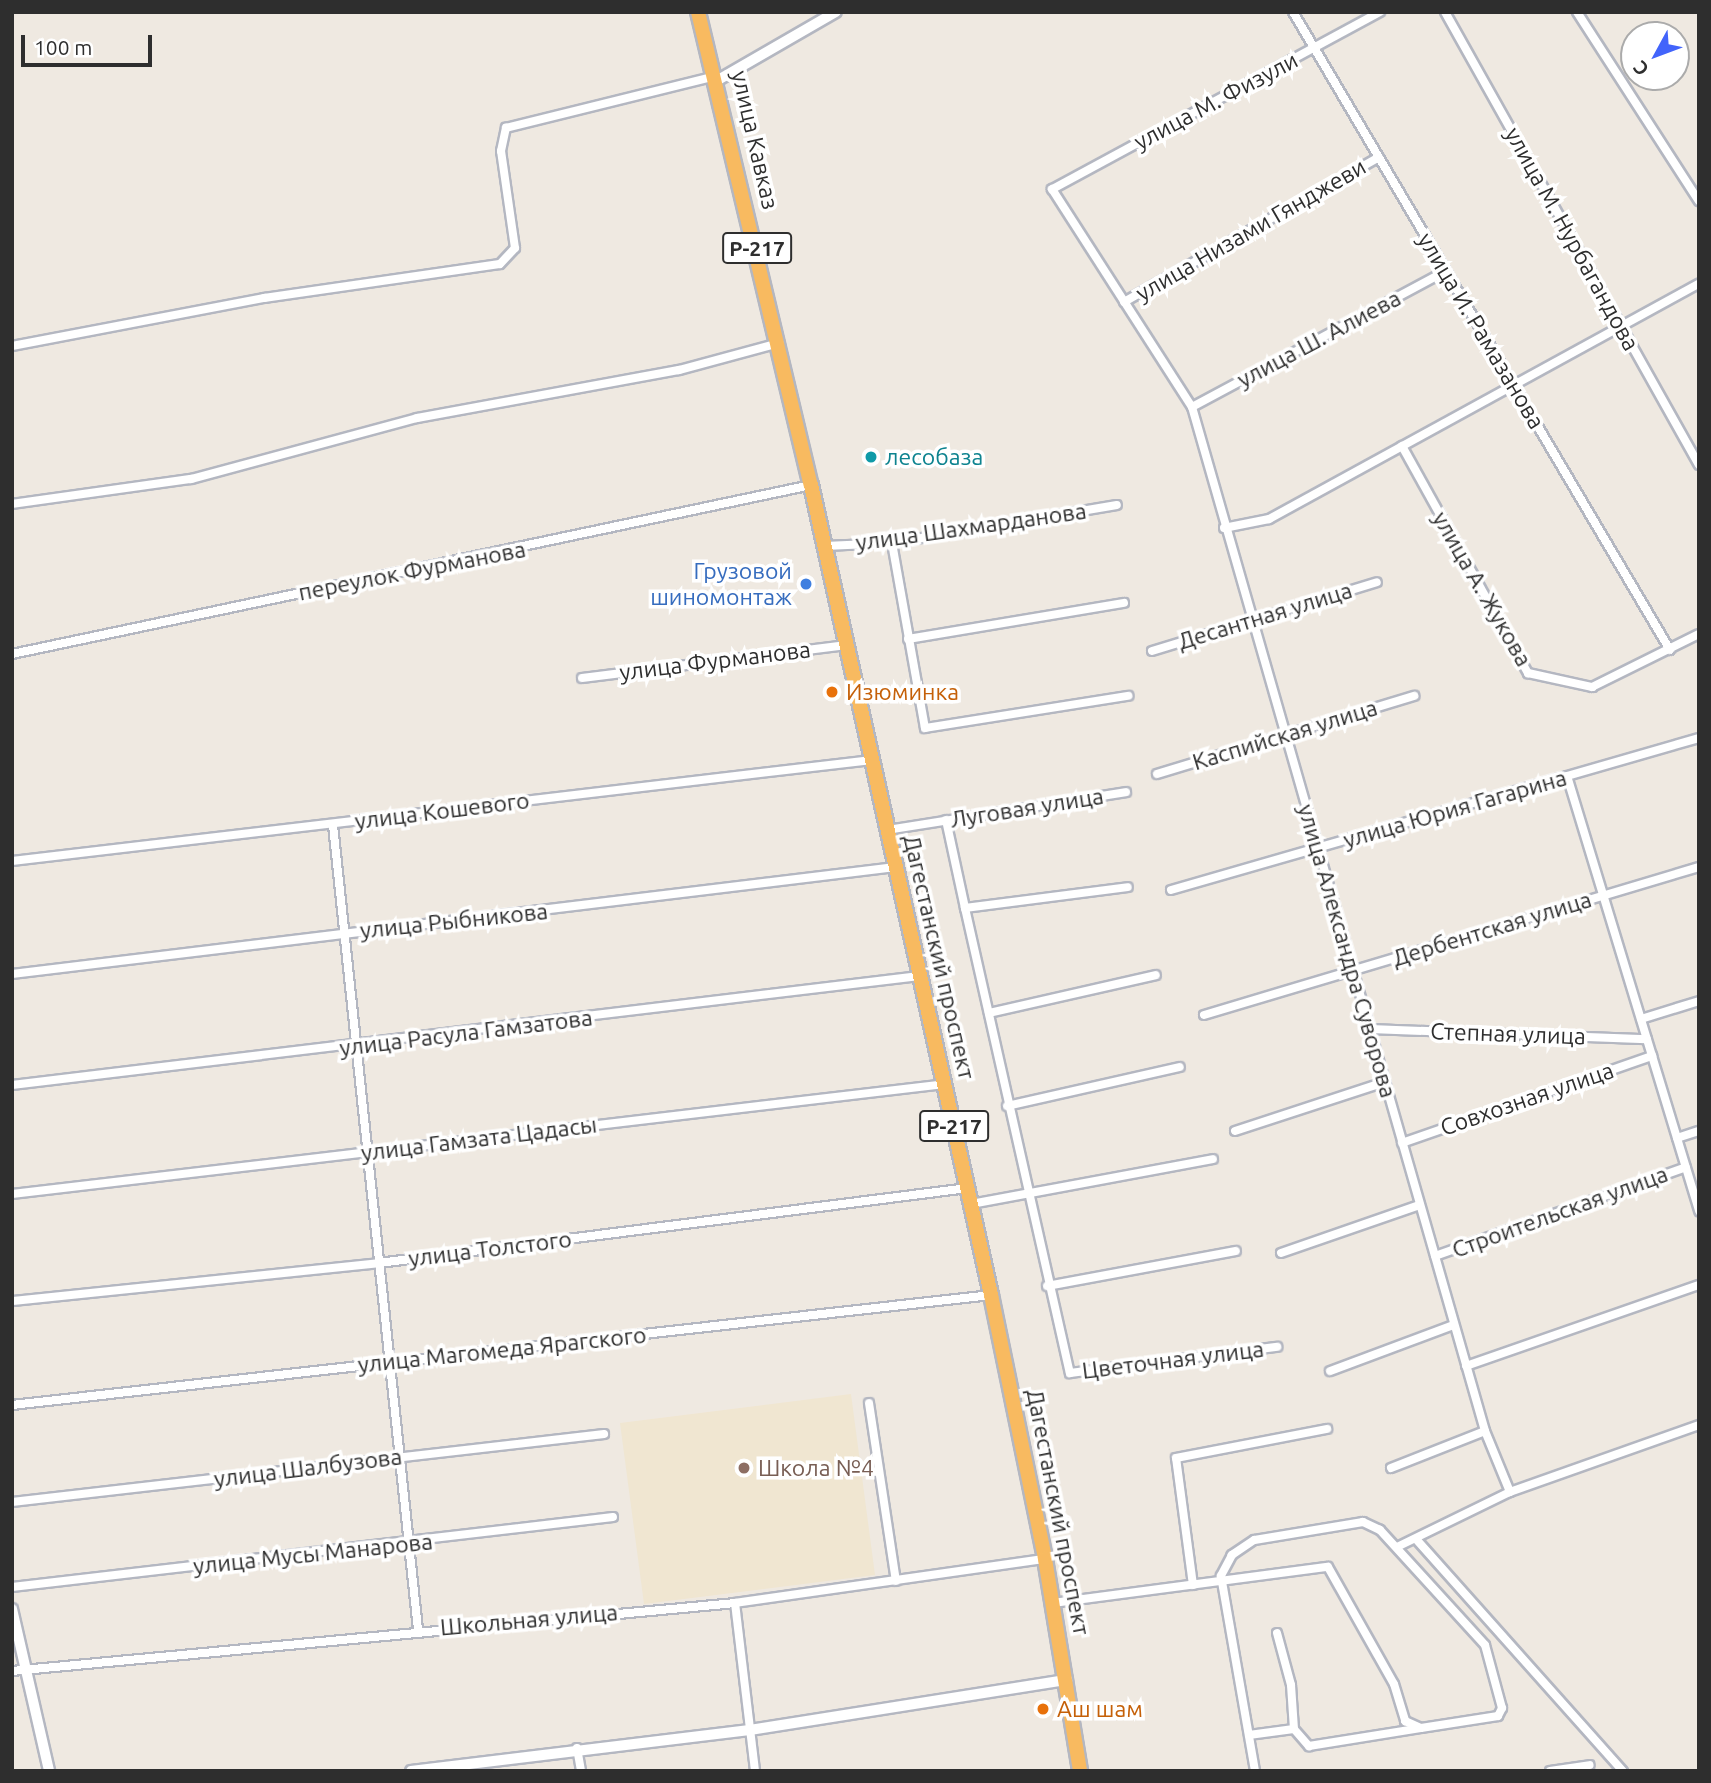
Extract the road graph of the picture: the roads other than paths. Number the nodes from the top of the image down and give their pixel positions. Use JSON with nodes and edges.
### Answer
{"nodes":[{"id":1,"x":698,"y":12,"type":"edge"},
{"id":2,"x":836,"y":12,"type":"edge"},
{"id":3,"x":1293,"y":12,"type":"edge"},
{"id":4,"x":1380,"y":12,"type":"edge"},
{"id":5,"x":1445,"y":12,"type":"edge"},
{"id":6,"x":1577,"y":12,"type":"edge"},
{"id":7,"x":1314,"y":48,"type":"junction"},
{"id":8,"x":717,"y":78,"type":"junction"},
{"id":9,"x":1379,"y":158,"type":"junction"},
{"id":10,"x":1052,"y":189,"type":"joint"},
{"id":11,"x":1699,"y":201,"type":"edge"},
{"id":12,"x":1446,"y":271,"type":"junction"},
{"id":13,"x":1699,"y":284,"type":"edge"},
{"id":14,"x":1124,"y":302,"type":"junction"},
{"id":15,"x":1621,"y":327,"type":"junction"},
{"id":16,"x":779,"y":342,"type":"junction"},
{"id":17,"x":12,"y":346,"type":"edge"},
{"id":18,"x":1514,"y":386,"type":"junction"},
{"id":19,"x":1192,"y":407,"type":"junction"},
{"id":20,"x":1402,"y":446,"type":"junction"},
{"id":21,"x":1699,"y":465,"type":"edge"},
{"id":22,"x":811,"y":485,"type":"junction"},
{"id":23,"x":12,"y":504,"type":"edge"},
{"id":24,"x":1117,"y":505,"type":"dead end"},
{"id":25,"x":1224,"y":528,"type":"junction"},
{"id":26,"x":892,"y":543,"type":"junction"},
{"id":27,"x":825,"y":546,"type":"junction"},
{"id":28,"x":1377,"y":582,"type":"dead end"},
{"id":29,"x":1124,"y":603,"type":"dead end"},
{"id":30,"x":1253,"y":620,"type":"junction"},
{"id":31,"x":1699,"y":634,"type":"edge"},
{"id":32,"x":908,"y":639,"type":"junction"},
{"id":33,"x":847,"y":645,"type":"junction"},
{"id":34,"x":1670,"y":650,"type":"junction"},
{"id":35,"x":1152,"y":651,"type":"dead end"},
{"id":36,"x":12,"y":654,"type":"edge"},
{"id":37,"x":582,"y":678,"type":"dead end"},
{"id":38,"x":1128,"y":696,"type":"dead end"},
{"id":39,"x":1414,"y":696,"type":"dead end"},
{"id":40,"x":1286,"y":735,"type":"junction"},
{"id":41,"x":1699,"y":738,"type":"edge"},
{"id":42,"x":872,"y":760,"type":"junction"},
{"id":43,"x":1157,"y":774,"type":"dead end"},
{"id":44,"x":1567,"y":776,"type":"junction"},
{"id":45,"x":1126,"y":792,"type":"dead end"},
{"id":46,"x":946,"y":820,"type":"junction"},
{"id":47,"x":333,"y":825,"type":"junction"},
{"id":48,"x":887,"y":830,"type":"junction"},
{"id":49,"x":1318,"y":848,"type":"junction"},
{"id":50,"x":12,"y":862,"type":"edge"},
{"id":51,"x":895,"y":867,"type":"junction"},
{"id":52,"x":1699,"y":867,"type":"edge"},
{"id":53,"x":1128,"y":887,"type":"dead end"},
{"id":54,"x":1171,"y":890,"type":"dead end"},
{"id":55,"x":1603,"y":895,"type":"junction"},
{"id":56,"x":965,"y":908,"type":"junction"},
{"id":57,"x":345,"y":933,"type":"junction"},
{"id":58,"x":1353,"y":970,"type":"junction"},
{"id":59,"x":12,"y":974,"type":"edge"},
{"id":60,"x":1156,"y":975,"type":"dead end"},
{"id":61,"x":919,"y":976,"type":"junction"},
{"id":62,"x":1699,"y":1001,"type":"edge"},
{"id":63,"x":989,"y":1013,"type":"junction"},
{"id":64,"x":1204,"y":1015,"type":"dead end"},
{"id":65,"x":1640,"y":1018,"type":"junction"},
{"id":66,"x":1370,"y":1029,"type":"junction"},
{"id":67,"x":1647,"y":1039,"type":"junction"},
{"id":68,"x":357,"y":1045,"type":"junction"},
{"id":69,"x":1652,"y":1056,"type":"junction"},
{"id":70,"x":1180,"y":1067,"type":"dead end"},
{"id":71,"x":1385,"y":1082,"type":"junction"},
{"id":72,"x":945,"y":1084,"type":"junction"},
{"id":73,"x":12,"y":1085,"type":"edge"},
{"id":74,"x":1007,"y":1106,"type":"junction"},
{"id":75,"x":1235,"y":1131,"type":"dead end"},
{"id":76,"x":1699,"y":1131,"type":"edge"},
{"id":77,"x":1677,"y":1138,"type":"junction"},
{"id":78,"x":1402,"y":1143,"type":"junction"},
{"id":79,"x":368,"y":1152,"type":"junction"},
{"id":80,"x":1213,"y":1159,"type":"dead end"},
{"id":81,"x":1686,"y":1167,"type":"junction"},
{"id":82,"x":968,"y":1188,"type":"junction"},
{"id":83,"x":1025,"y":1192,"type":"junction"},
{"id":84,"x":12,"y":1194,"type":"edge"},
{"id":85,"x":971,"y":1204,"type":"junction"},
{"id":86,"x":1420,"y":1205,"type":"junction"},
{"id":87,"x":1699,"y":1211,"type":"edge"},
{"id":88,"x":1236,"y":1251,"type":"dead end"},
{"id":89,"x":1282,"y":1253,"type":"dead end"},
{"id":90,"x":1435,"y":1256,"type":"junction"},
{"id":91,"x":379,"y":1263,"type":"junction"},
{"id":92,"x":1047,"y":1286,"type":"junction"},
{"id":93,"x":1699,"y":1286,"type":"edge"},
{"id":94,"x":991,"y":1295,"type":"junction"},
{"id":95,"x":12,"y":1301,"type":"edge"},
{"id":96,"x":1454,"y":1325,"type":"junction"},
{"id":97,"x":1277,"y":1347,"type":"dead end"},
{"id":98,"x":390,"y":1363,"type":"junction"},
{"id":99,"x":1466,"y":1366,"type":"junction"},
{"id":100,"x":1330,"y":1371,"type":"dead end"},
{"id":101,"x":869,"y":1403,"type":"dead end"},
{"id":102,"x":12,"y":1405,"type":"edge"},
{"id":103,"x":1699,"y":1425,"type":"edge"},
{"id":104,"x":1327,"y":1429,"type":"dead end"},
{"id":105,"x":1485,"y":1431,"type":"junction"},
{"id":106,"x":604,"y":1434,"type":"dead end"},
{"id":107,"x":400,"y":1457,"type":"junction"},
{"id":108,"x":1391,"y":1468,"type":"dead end"},
{"id":109,"x":1510,"y":1492,"type":"junction"},
{"id":110,"x":12,"y":1502,"type":"edge"},
{"id":111,"x":613,"y":1517,"type":"dead end"},
{"id":112,"x":1416,"y":1539,"type":"junction"},
{"id":113,"x":408,"y":1543,"type":"junction"},
{"id":114,"x":1397,"y":1547,"type":"junction"},
{"id":115,"x":1045,"y":1559,"type":"junction"},
{"id":116,"x":1221,"y":1576,"type":"junction"},
{"id":117,"x":896,"y":1581,"type":"junction"},
{"id":118,"x":1193,"y":1585,"type":"junction"},
{"id":119,"x":12,"y":1587,"type":"edge"},
{"id":120,"x":735,"y":1603,"type":"junction"},
{"id":121,"x":1053,"y":1603,"type":"junction"},
{"id":122,"x":12,"y":1609,"type":"edge"},
{"id":123,"x":418,"y":1630,"type":"junction"},
{"id":124,"x":1277,"y":1633,"type":"dead end"},
{"id":125,"x":25,"y":1669,"type":"junction"},
{"id":126,"x":12,"y":1671,"type":"edge"},
{"id":127,"x":1067,"y":1680,"type":"junction"},
{"id":128,"x":1421,"y":1728,"type":"junction"},
{"id":129,"x":1294,"y":1729,"type":"junction"},
{"id":130,"x":750,"y":1730,"type":"junction"},
{"id":131,"x":1249,"y":1735,"type":"junction"},
{"id":132,"x":577,"y":1748,"type":"junction"},
{"id":133,"x":1590,"y":1765,"type":"dead end"},
{"id":134,"x":49,"y":1771,"type":"edge"},
{"id":135,"x":411,"y":1771,"type":"edge"},
{"id":136,"x":580,"y":1771,"type":"edge"},
{"id":137,"x":755,"y":1771,"type":"edge"},
{"id":138,"x":1080,"y":1771,"type":"edge"},
{"id":139,"x":1255,"y":1771,"type":"edge"},
{"id":140,"x":1550,"y":1771,"type":"edge"},
{"id":141,"x":1623,"y":1771,"type":"edge"}],
"edges":[{"from":1,"to":8,"type":"highway","name":"улица Кавказ","number":"Р-217"},
{"from":2,"to":8,"type":"street"},
{"from":3,"to":7,"type":"street","name":"улица И. Рамазанова"},
{"from":4,"to":7,"type":"street","name":"улица М. Физули"},
{"from":5,"to":15,"type":"street","name":"улица М. Нурбагандова"},
{"from":6,"to":11,"type":"street"},
{"from":7,"to":9,"type":"street","name":"улица И. Рамазанова"},
{"from":7,"to":10,"type":"street","name":"улица М. Физули"},
{"from":8,"to":16,"type":"highway","name":"улица Кавказ","number":"Р-217"},
{"from":8,"to":17,"type":"street"},
{"from":9,"to":12,"type":"street","name":"улица И. Рамазанова"},
{"from":9,"to":14,"type":"street","name":"улица Низами Гянджеви"},
{"from":10,"to":14,"type":"street","name":"улица Александра Суворова"},
{"from":12,"to":18,"type":"street","name":"улица И. Рамазанова"},
{"from":12,"to":19,"type":"street","name":"улица Ш. Алиева"},
{"from":13,"to":15,"type":"street"},
{"from":14,"to":19,"type":"street","name":"улица Александра Суворова"},
{"from":15,"to":18,"type":"street"},
{"from":15,"to":21,"type":"street","name":"улица М. Нурбагандова"},
{"from":16,"to":22,"type":"highway","name":"улица Кавказ","number":"Р-217"},
{"from":16,"to":23,"type":"street"},
{"from":18,"to":20,"type":"street"},
{"from":18,"to":34,"type":"street","name":"улица И. Рамазанова"},
{"from":19,"to":25,"type":"street","name":"улица Александра Суворова"},
{"from":20,"to":25,"type":"street"},
{"from":20,"to":34,"type":"street","name":"улица А. Жукова"},
{"from":22,"to":27,"type":"highway","name":"Дагестанский проспект","number":"Р-217"},
{"from":22,"to":36,"type":"street","name":"переулок Фурманова"},
{"from":24,"to":26,"type":"street","name":"улица Шахмарданова"},
{"from":25,"to":30,"type":"street","name":"улица Александра Суворова"},
{"from":26,"to":27,"type":"street","name":"улица Шахмарданова"},
{"from":26,"to":32,"type":"street"},
{"from":27,"to":33,"type":"highway","name":"Дагестанский проспект","number":"Р-217"},
{"from":28,"to":30,"type":"street","name":"Десантная улица"},
{"from":29,"to":32,"type":"street"},
{"from":30,"to":35,"type":"street","name":"Десантная улица"},
{"from":30,"to":40,"type":"street","name":"улица Александра Суворова"},
{"from":31,"to":34,"type":"street","name":"улица А. Жукова"},
{"from":32,"to":38,"type":"street"},
{"from":33,"to":37,"type":"street","name":"улица Фурманова"},
{"from":33,"to":42,"type":"highway","name":"Дагестанский проспект","number":"Р-217"},
{"from":39,"to":40,"type":"street","name":"Каспийская улица"},
{"from":40,"to":43,"type":"street","name":"Каспийская улица"},
{"from":40,"to":49,"type":"street","name":"улица Александра Суворова"},
{"from":41,"to":44,"type":"street","name":"улица Юрия Гагарина"},
{"from":42,"to":47,"type":"street","name":"улица Кошевого"},
{"from":42,"to":48,"type":"highway","name":"Дагестанский проспект","number":"Р-217"},
{"from":44,"to":49,"type":"street","name":"улица Юрия Гагарина"},
{"from":44,"to":55,"type":"street"},
{"from":45,"to":46,"type":"street","name":"Луговая улица"},
{"from":46,"to":48,"type":"street","name":"Луговая улица"},
{"from":46,"to":56,"type":"street"},
{"from":47,"to":50,"type":"street","name":"улица Кошевого"},
{"from":47,"to":57,"type":"street"},
{"from":48,"to":51,"type":"highway","name":"Дагестанский проспект","number":"Р-217"},
{"from":49,"to":54,"type":"street","name":"улица Юрия Гагарина"},
{"from":49,"to":58,"type":"street","name":"улица Александра Суворова"},
{"from":51,"to":57,"type":"street","name":"улица Рыбникова"},
{"from":51,"to":61,"type":"highway","name":"Дагестанский проспект","number":"Р-217"},
{"from":52,"to":55,"type":"street","name":"Дербентская улица"},
{"from":53,"to":56,"type":"street"},
{"from":55,"to":58,"type":"street","name":"Дербентская улица"},
{"from":55,"to":65,"type":"street"},
{"from":56,"to":63,"type":"street"},
{"from":57,"to":59,"type":"street","name":"улица Рыбникова"},
{"from":57,"to":68,"type":"street"},
{"from":58,"to":64,"type":"street","name":"Дербентская улица"},
{"from":58,"to":66,"type":"street","name":"улица Александра Суворова"},
{"from":60,"to":63,"type":"street"},
{"from":61,"to":68,"type":"street","name":"улица Расула Гамзатова"},
{"from":61,"to":72,"type":"highway","name":"Дагестанский проспект","number":"Р-217"},
{"from":62,"to":65,"type":"street"},
{"from":63,"to":74,"type":"street"},
{"from":65,"to":67,"type":"street"},
{"from":66,"to":67,"type":"street","name":"Степная улица"},
{"from":66,"to":71,"type":"street","name":"улица Александра Суворова"},
{"from":67,"to":69,"type":"street"},
{"from":68,"to":73,"type":"street","name":"улица Расула Гамзатова"},
{"from":68,"to":79,"type":"street"},
{"from":69,"to":77,"type":"street"},
{"from":69,"to":78,"type":"street","name":"Совхозная улица"},
{"from":70,"to":74,"type":"street"},
{"from":71,"to":75,"type":"street"},
{"from":71,"to":78,"type":"street","name":"улица Александра Суворова"},
{"from":72,"to":79,"type":"street","name":"улица Гамзата Цадасы"},
{"from":72,"to":82,"type":"highway","name":"Дагестанский проспект","number":"Р-217"},
{"from":74,"to":83,"type":"street"},
{"from":76,"to":77,"type":"street"},
{"from":77,"to":81,"type":"street"},
{"from":78,"to":86,"type":"street","name":"улица Александра Суворова"},
{"from":79,"to":84,"type":"street","name":"улица Гамзата Цадасы"},
{"from":79,"to":91,"type":"street"},
{"from":80,"to":83,"type":"street"},
{"from":81,"to":87,"type":"street"},
{"from":81,"to":90,"type":"street","name":"Строительская улица"},
{"from":82,"to":85,"type":"highway","name":"Дагестанский проспект","number":"Р-217"},
{"from":82,"to":91,"type":"street","name":"улица Толстого"},
{"from":83,"to":85,"type":"street"},
{"from":83,"to":92,"type":"street"},
{"from":85,"to":94,"type":"highway","name":"Дагестанский проспект","number":"Р-217"},
{"from":86,"to":89,"type":"street"},
{"from":86,"to":90,"type":"street","name":"улица Александра Суворова"},
{"from":88,"to":92,"type":"street"},
{"from":90,"to":96,"type":"street","name":"улица Александра Суворова"},
{"from":91,"to":95,"type":"street","name":"улица Толстого"},
{"from":91,"to":98,"type":"street"},
{"from":92,"to":97,"type":"street","name":"Цветочная улица"},
{"from":93,"to":99,"type":"street"},
{"from":94,"to":98,"type":"street","name":"улица Магомеда Ярагского"},
{"from":94,"to":115,"type":"highway","name":"Дагестанский проспект","number":"Р-217"},
{"from":96,"to":99,"type":"street","name":"улица Александра Суворова"},
{"from":96,"to":100,"type":"street"},
{"from":98,"to":102,"type":"street","name":"улица Магомеда Ярагского"},
{"from":98,"to":107,"type":"street"},
{"from":99,"to":105,"type":"street","name":"улица Александра Суворова"},
{"from":101,"to":117,"type":"street"},
{"from":103,"to":109,"type":"street"},
{"from":104,"to":118,"type":"street"},
{"from":105,"to":108,"type":"street"},
{"from":105,"to":109,"type":"street","name":"улица Александра Суворова"},
{"from":106,"to":107,"type":"street","name":"улица Шалбузова"},
{"from":107,"to":110,"type":"street","name":"улица Шалбузова"},
{"from":107,"to":113,"type":"street"},
{"from":109,"to":112,"type":"street"},
{"from":111,"to":113,"type":"street","name":"улица Мусы Манарова"},
{"from":112,"to":114,"type":"street"},
{"from":112,"to":141,"type":"street"},
{"from":113,"to":119,"type":"street","name":"улица Мусы Манарова"},
{"from":113,"to":123,"type":"street"},
{"from":114,"to":116,"type":"street"},
{"from":114,"to":128,"type":"street"},
{"from":115,"to":117,"type":"street","name":"Школьная улица"},
{"from":115,"to":121,"type":"highway","name":"Дагестанский проспект","number":"Р-217"},
{"from":116,"to":118,"type":"street"},
{"from":116,"to":128,"type":"street"},
{"from":116,"to":131,"type":"street"},
{"from":117,"to":120,"type":"street","name":"Школьная улица"},
{"from":118,"to":121,"type":"street"},
{"from":120,"to":123,"type":"street","name":"Школьная улица"},
{"from":120,"to":130,"type":"street"},
{"from":121,"to":127,"type":"highway","name":"Дагестанский проспект","number":"Р-217"},
{"from":122,"to":125,"type":"street"},
{"from":123,"to":125,"type":"street","name":"Школьная улица"},
{"from":124,"to":129,"type":"street"},
{"from":125,"to":126,"type":"street","name":"Школьная улица"},
{"from":125,"to":134,"type":"street"},
{"from":127,"to":130,"type":"street"},
{"from":127,"to":138,"type":"highway","name":"Дагестанский проспект","number":"Р-217"},
{"from":128,"to":129,"type":"street"},
{"from":129,"to":131,"type":"street"},
{"from":130,"to":132,"type":"street"},
{"from":130,"to":137,"type":"street"},
{"from":131,"to":139,"type":"street"},
{"from":132,"to":135,"type":"street"},
{"from":132,"to":136,"type":"street"},
{"from":133,"to":140,"type":"street"}]}
